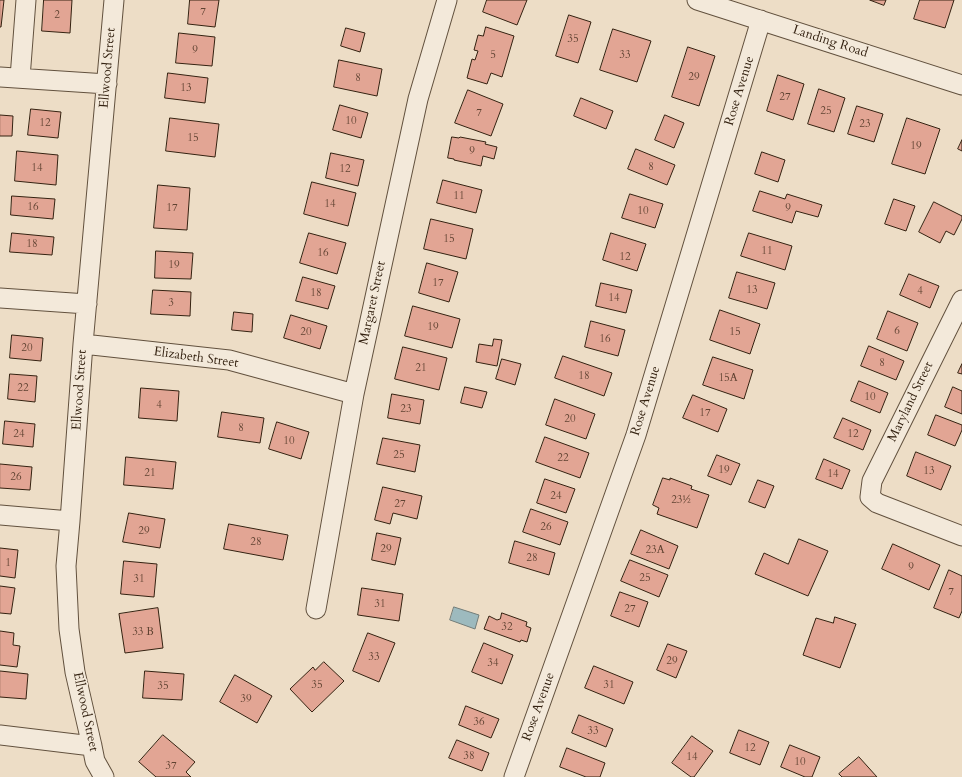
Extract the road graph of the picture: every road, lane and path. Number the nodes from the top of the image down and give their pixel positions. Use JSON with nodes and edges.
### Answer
{"nodes":[{"id":1,"x":26,"y":0,"type":"edge"},
{"id":2,"x":114,"y":0,"type":"edge"},
{"id":3,"x":447,"y":0,"type":"edge"},
{"id":4,"x":697,"y":0,"type":"edge"},
{"id":5,"x":761,"y":20,"type":"junction"},
{"id":6,"x":0,"y":77,"type":"edge"},
{"id":7,"x":20,"y":78,"type":"junction"},
{"id":8,"x":107,"y":84,"type":"junction"},
{"id":9,"x":962,"y":85,"type":"edge"},
{"id":10,"x":0,"y":298,"type":"edge"},
{"id":11,"x":962,"y":300,"type":"edge"},
{"id":12,"x":88,"y":304,"type":"junction"},
{"id":13,"x":83,"y":344,"type":"junction"},
{"id":14,"x":354,"y":394,"type":"junction"},
{"id":15,"x":0,"y":515,"type":"edge"},
{"id":16,"x":70,"y":520,"type":"junction"},
{"id":17,"x":962,"y":536,"type":"edge"},
{"id":18,"x":316,"y":609,"type":"dead end"},
{"id":19,"x":0,"y":735,"type":"edge"},
{"id":20,"x":92,"y":746,"type":"junction"},
{"id":21,"x":104,"y":777,"type":"edge"},
{"id":22,"x":514,"y":777,"type":"edge"}],
"edges":[{"from":1,"to":7,"type":"street"},
{"from":2,"to":8,"type":"street","name":"Ellwood Street"},
{"from":3,"to":14,"type":"street","name":"Margaret Street"},
{"from":4,"to":5,"type":"street","name":"Landing Road"},
{"from":5,"to":9,"type":"street","name":"Landing Road"},
{"from":5,"to":22,"type":"street","name":"Rose Avenue"},
{"from":6,"to":7,"type":"street"},
{"from":7,"to":8,"type":"street"},
{"from":8,"to":12,"type":"street","name":"Ellwood Street"},
{"from":10,"to":12,"type":"street"},
{"from":11,"to":17,"type":"street","name":"Maryland Street"},
{"from":12,"to":13,"type":"street","name":"Ellwood Street"},
{"from":13,"to":14,"type":"street","name":"Elizabeth Street"},
{"from":13,"to":16,"type":"street","name":"Ellwood Street"},
{"from":14,"to":18,"type":"street","name":"Margaret Street"},
{"from":15,"to":16,"type":"street"},
{"from":16,"to":20,"type":"street","name":"Ellwood Street"},
{"from":19,"to":20,"type":"street"},
{"from":20,"to":21,"type":"street","name":"Ellwood Street"}]}
